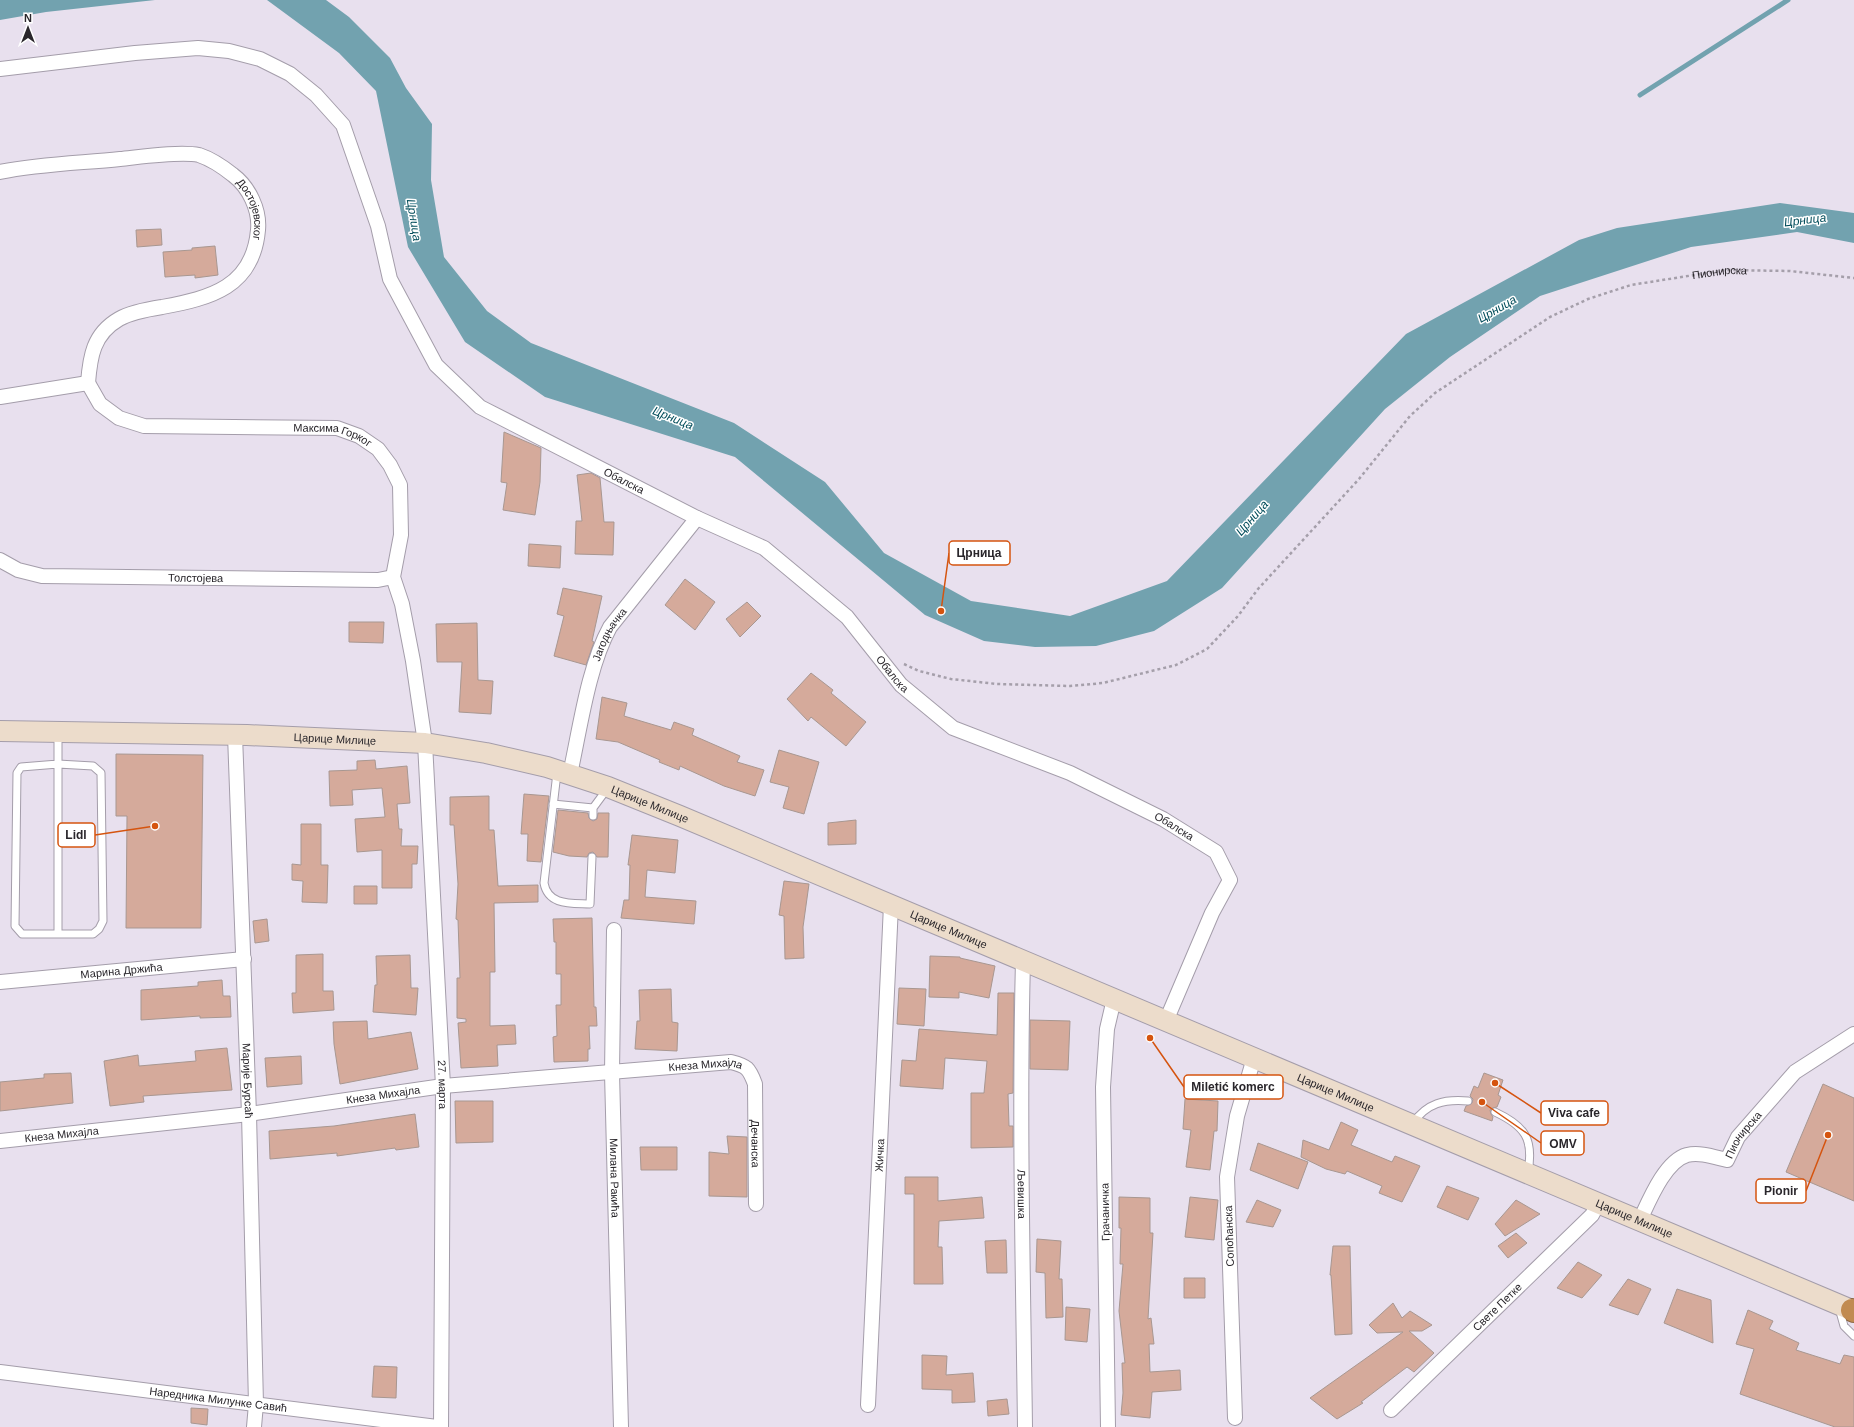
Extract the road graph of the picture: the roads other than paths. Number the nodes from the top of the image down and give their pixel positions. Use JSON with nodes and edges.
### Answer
{"nodes":[{"id":1,"x":0,"y":69,"type":"edge"},
{"id":2,"x":0,"y":172,"type":"edge"},
{"id":3,"x":88,"y":383,"type":"junction"},
{"id":4,"x":0,"y":397,"type":"edge"},
{"id":5,"x":696,"y":518,"type":"junction"},
{"id":6,"x":0,"y":560,"type":"edge"},
{"id":7,"x":393,"y":577,"type":"junction"},
{"id":8,"x":0,"y":730,"type":"edge"},
{"id":9,"x":58,"y":731,"type":"junction"},
{"id":10,"x":235,"y":735,"type":"junction"},
{"id":11,"x":425,"y":743,"type":"junction"},
{"id":12,"x":58,"y":764,"type":"junction"},
{"id":13,"x":564,"y":772,"type":"junction"},
{"id":14,"x":608,"y":787,"type":"junction"},
{"id":15,"x":553,"y":804,"type":"junction"},
{"id":16,"x":592,"y":857,"type":"dead end"},
{"id":17,"x":891,"y":905,"type":"junction"},
{"id":18,"x":614,"y":930,"type":"dead end"},
{"id":19,"x":58,"y":934,"type":"junction"},
{"id":20,"x":244,"y":959,"type":"junction"},
{"id":21,"x":1023,"y":960,"type":"junction"},
{"id":22,"x":0,"y":982,"type":"edge"},
{"id":23,"x":1114,"y":998,"type":"junction"},
{"id":24,"x":1166,"y":1021,"type":"junction"},
{"id":25,"x":1854,"y":1034,"type":"edge"},
{"id":26,"x":1254,"y":1058,"type":"junction"},
{"id":27,"x":612,"y":1073,"type":"junction"},
{"id":28,"x":755,"y":1084,"type":"joint"},
{"id":29,"x":443,"y":1086,"type":"junction"},
{"id":30,"x":1468,"y":1101,"type":"dead end"},
{"id":31,"x":1495,"y":1112,"type":"dead end"},
{"id":32,"x":249,"y":1114,"type":"junction"},
{"id":33,"x":1412,"y":1124,"type":"junction"},
{"id":34,"x":0,"y":1141,"type":"edge"},
{"id":35,"x":1528,"y":1172,"type":"junction"},
{"id":36,"x":1599,"y":1202,"type":"junction"},
{"id":37,"x":756,"y":1204,"type":"dead end"},
{"id":38,"x":1640,"y":1220,"type":"junction"},
{"id":39,"x":1849,"y":1309,"type":"edge"},
{"id":40,"x":1854,"y":1336,"type":"edge"},
{"id":41,"x":0,"y":1372,"type":"edge"},
{"id":42,"x":256,"y":1404,"type":"junction"},
{"id":43,"x":868,"y":1405,"type":"dead end"},
{"id":44,"x":1391,"y":1410,"type":"dead end"},
{"id":45,"x":1235,"y":1418,"type":"dead end"},
{"id":46,"x":254,"y":1427,"type":"edge"},
{"id":47,"x":437,"y":1427,"type":"edge"},
{"id":48,"x":441,"y":1427,"type":"edge"},
{"id":49,"x":621,"y":1427,"type":"edge"},
{"id":50,"x":1025,"y":1427,"type":"edge"},
{"id":51,"x":1108,"y":1427,"type":"edge"}],
"edges":[{"from":1,"to":5,"type":"street","name":"Обалска"},
{"from":2,"to":3,"type":"street","name":"Достојевског"},
{"from":3,"to":4,"type":"street"},
{"from":3,"to":7,"type":"street","name":"Максима Горког"},
{"from":5,"to":13,"type":"street","name":"Јагодњачка"},
{"from":5,"to":24,"type":"street","name":"Обалска"},
{"from":6,"to":7,"type":"street","name":"Толстојева"},
{"from":7,"to":11,"type":"street","name":"Максима Горког"},
{"from":8,"to":9,"type":"main road","name":"Царице Милице"},
{"from":9,"to":10,"type":"main road","name":"Царице Милице"},
{"from":9,"to":12,"type":"lane"},
{"from":10,"to":11,"type":"main road","name":"Царице Милице"},
{"from":10,"to":20,"type":"street","name":"Марије Бурсаћ"},
{"from":11,"to":13,"type":"main road","name":"Царице Милице"},
{"from":11,"to":29,"type":"street","name":"27. марта"},
{"from":12,"to":19,"type":"lane"},
{"from":12,"to":19,"type":"lane"},
{"from":12,"to":19,"type":"lane"},
{"from":13,"to":14,"type":"main road","name":"Царице Милице"},
{"from":13,"to":15,"type":"lane"},
{"from":14,"to":15,"type":"lane"},
{"from":14,"to":17,"type":"main road","name":"Царице Милице"},
{"from":15,"to":16,"type":"lane"},
{"from":17,"to":21,"type":"main road","name":"Царице Милице"},
{"from":17,"to":43,"type":"street","name":"Жичка"},
{"from":18,"to":27,"type":"street","name":"Милана Ракића"},
{"from":20,"to":22,"type":"street","name":"Марина Држића"},
{"from":20,"to":32,"type":"street","name":"Марије Бурсаћ"},
{"from":21,"to":23,"type":"main road","name":"Царице Милице"},
{"from":21,"to":50,"type":"street","name":"Љевишка"},
{"from":23,"to":24,"type":"main road","name":"Царице Милице"},
{"from":23,"to":51,"type":"street","name":"Грачаничка"},
{"from":24,"to":26,"type":"main road","name":"Царице Милице"},
{"from":25,"to":38,"type":"street","name":"Пионирска"},
{"from":26,"to":33,"type":"main road","name":"Царице Милице"},
{"from":26,"to":45,"type":"street","name":"Сопоћанска"},
{"from":27,"to":28,"type":"street","name":"Кнеза Михајла"},
{"from":27,"to":29,"type":"street","name":"Кнеза Михајла"},
{"from":27,"to":49,"type":"street","name":"Милана Ракића"},
{"from":28,"to":37,"type":"street","name":"Дечанска"},
{"from":29,"to":32,"type":"street","name":"Кнеза Михајла"},
{"from":29,"to":48,"type":"street","name":"27. марта"},
{"from":30,"to":33,"type":"lane"},
{"from":31,"to":35,"type":"lane"},
{"from":32,"to":34,"type":"street","name":"Кнеза Михајла"},
{"from":32,"to":42,"type":"street","name":"Марије Бурсаћ"},
{"from":33,"to":35,"type":"main road","name":"Царице Милице"},
{"from":35,"to":36,"type":"main road","name":"Царице Милице"},
{"from":36,"to":38,"type":"main road","name":"Царице Милице"},
{"from":36,"to":44,"type":"street","name":"Свете Петке"},
{"from":38,"to":39,"type":"main road","name":"Царице Милице"},
{"from":39,"to":40,"type":"lane"},
{"from":41,"to":42,"type":"street","name":"Наредника Милунке Савић"},
{"from":42,"to":46,"type":"street","name":"Марије Бурсаћ"},
{"from":42,"to":47,"type":"street","name":"Наредника Милунке Савић"}]}
